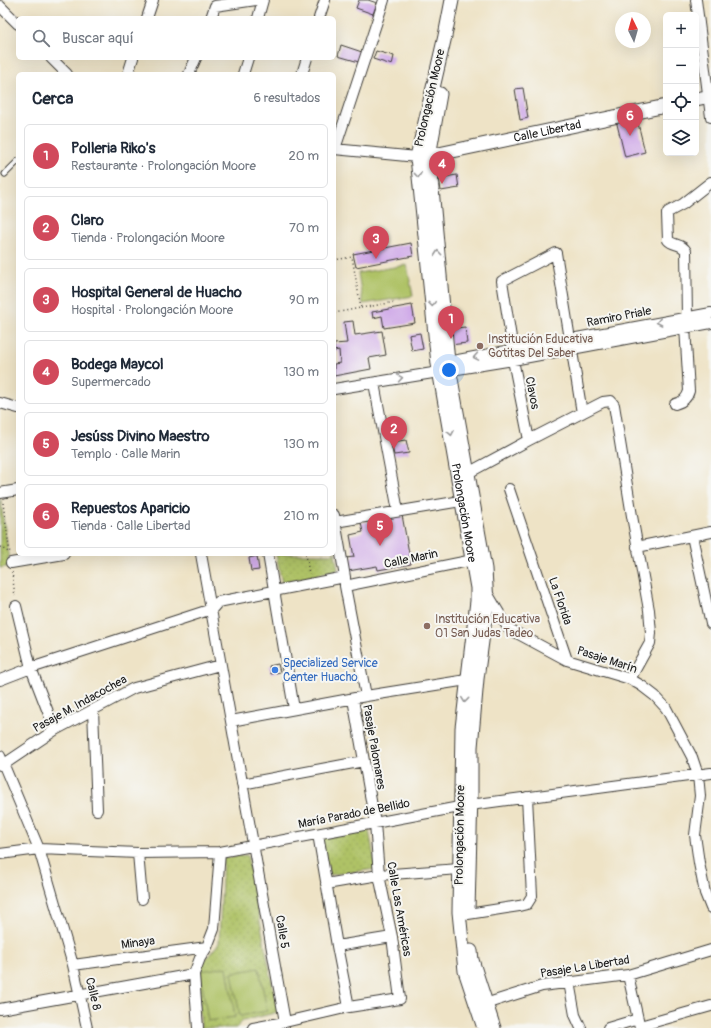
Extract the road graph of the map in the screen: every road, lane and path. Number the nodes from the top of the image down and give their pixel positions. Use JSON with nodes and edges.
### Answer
{"nodes":[{"id":1,"x":153,"y":0,"type":"edge"},
{"id":2,"x":256,"y":0,"type":"edge"},
{"id":3,"x":263,"y":0,"type":"edge"},
{"id":4,"x":324,"y":0,"type":"edge"},
{"id":5,"x":384,"y":0,"type":"edge"},
{"id":6,"x":452,"y":0,"type":"edge"},
{"id":7,"x":458,"y":0,"type":"edge"},
{"id":8,"x":696,"y":0,"type":"edge"},
{"id":9,"x":215,"y":3,"type":"edge"},
{"id":10,"x":0,"y":6,"type":"edge"},
{"id":11,"x":148,"y":16,"type":"edge"},
{"id":12,"x":212,"y":16,"type":"edge"},
{"id":13,"x":259,"y":16,"type":"edge"},
{"id":14,"x":320,"y":16,"type":"edge"},
{"id":15,"x":16,"y":22,"type":"edge"},
{"id":16,"x":53,"y":60,"type":"edge"},
{"id":17,"x":132,"y":60,"type":"edge"},
{"id":18,"x":195,"y":60,"type":"edge"},
{"id":19,"x":248,"y":60,"type":"edge"},
{"id":20,"x":306,"y":60,"type":"edge"},
{"id":21,"x":65,"y":72,"type":"edge"},
{"id":22,"x":129,"y":72,"type":"edge"},
{"id":23,"x":190,"y":72,"type":"edge"},
{"id":24,"x":244,"y":72,"type":"edge"},
{"id":25,"x":303,"y":72,"type":"edge"},
{"id":26,"x":705,"y":97,"type":"edge"},
{"id":27,"x":663,"y":107,"type":"edge"},
{"id":28,"x":711,"y":117,"type":"edge"},
{"id":29,"x":336,"y":146,"type":"edge"},
{"id":30,"x":336,"y":149,"type":"edge"},
{"id":31,"x":423,"y":156,"type":"junction"},
{"id":32,"x":16,"y":163,"type":"edge"},
{"id":33,"x":5,"y":174,"type":"dead end"},
{"id":34,"x":711,"y":182,"type":"edge"},
{"id":35,"x":336,"y":260,"type":"edge"},
{"id":36,"x":395,"y":302,"type":"dead end"},
{"id":37,"x":361,"y":308,"type":"junction"},
{"id":38,"x":336,"y":313,"type":"edge"},
{"id":39,"x":711,"y":313,"type":"edge"},
{"id":40,"x":686,"y":322,"type":"junction"},
{"id":41,"x":711,"y":323,"type":"edge"},
{"id":42,"x":571,"y":345,"type":"junction"},
{"id":43,"x":513,"y":355,"type":"junction"},
{"id":44,"x":444,"y":367,"type":"junction"},
{"id":45,"x":374,"y":383,"type":"junction"},
{"id":46,"x":336,"y":389,"type":"edge"},
{"id":47,"x":0,"y":402,"type":"edge"},
{"id":48,"x":674,"y":404,"type":"dead end"},
{"id":49,"x":16,"y":407,"type":"edge"},
{"id":50,"x":582,"y":412,"type":"junction"},
{"id":51,"x":528,"y":440,"type":"junction"},
{"id":52,"x":468,"y":473,"type":"junction"},
{"id":53,"x":509,"y":489,"type":"dead end"},
{"id":54,"x":16,"y":490,"type":"edge"},
{"id":55,"x":1,"y":493,"type":"edge"},
{"id":56,"x":467,"y":500,"type":"junction"},
{"id":57,"x":398,"y":510,"type":"junction"},
{"id":58,"x":336,"y":518,"type":"edge"},
{"id":59,"x":336,"y":524,"type":"edge"},
{"id":60,"x":711,"y":532,"type":"edge"},
{"id":61,"x":692,"y":536,"type":"junction"},
{"id":62,"x":0,"y":546,"type":"edge"},
{"id":63,"x":637,"y":547,"type":"junction"},
{"id":64,"x":37,"y":556,"type":"edge"},
{"id":65,"x":201,"y":556,"type":"edge"},
{"id":66,"x":268,"y":556,"type":"edge"},
{"id":67,"x":306,"y":556,"type":"edge"},
{"id":68,"x":10,"y":558,"type":"junction"},
{"id":69,"x":477,"y":559,"type":"junction"},
{"id":70,"x":345,"y":582,"type":"junction"},
{"id":71,"x":311,"y":584,"type":"junction"},
{"id":72,"x":482,"y":590,"type":"junction"},
{"id":73,"x":275,"y":592,"type":"junction"},
{"id":74,"x":708,"y":601,"type":"edge"},
{"id":75,"x":16,"y":606,"type":"joint"},
{"id":76,"x":212,"y":609,"type":"junction"},
{"id":77,"x":711,"y":624,"type":"edge"},
{"id":78,"x":567,"y":660,"type":"junction"},
{"id":79,"x":220,"y":665,"type":"junction"},
{"id":80,"x":31,"y":668,"type":"junction"},
{"id":81,"x":472,"y":679,"type":"junction"},
{"id":82,"x":630,"y":679,"type":"junction"},
{"id":83,"x":0,"y":680,"type":"edge"},
{"id":84,"x":366,"y":696,"type":"junction"},
{"id":85,"x":353,"y":699,"type":"junction"},
{"id":86,"x":93,"y":710,"type":"junction"},
{"id":87,"x":294,"y":710,"type":"junction"},
{"id":88,"x":231,"y":721,"type":"junction"},
{"id":89,"x":55,"y":730,"type":"junction"},
{"id":90,"x":364,"y":761,"type":"junction"},
{"id":91,"x":1,"y":762,"type":"edge"},
{"id":92,"x":711,"y":773,"type":"edge"},
{"id":93,"x":698,"y":774,"type":"junction"},
{"id":94,"x":242,"y":784,"type":"junction"},
{"id":95,"x":527,"y":797,"type":"junction"},
{"id":96,"x":466,"y":806,"type":"junction"},
{"id":97,"x":97,"y":810,"type":"dead end"},
{"id":98,"x":375,"y":823,"type":"junction"},
{"id":99,"x":318,"y":834,"type":"junction"},
{"id":100,"x":253,"y":846,"type":"junction"},
{"id":101,"x":39,"y":849,"type":"junction"},
{"id":102,"x":220,"y":852,"type":"junction"},
{"id":103,"x":138,"y":853,"type":"junction"},
{"id":104,"x":0,"y":854,"type":"edge"},
{"id":105,"x":459,"y":869,"type":"junction"},
{"id":106,"x":379,"y":876,"type":"junction"},
{"id":107,"x":326,"y":884,"type":"junction"},
{"id":108,"x":142,"y":899,"type":"dead end"},
{"id":109,"x":711,"y":908,"type":"edge"},
{"id":110,"x":468,"y":914,"type":"junction"},
{"id":111,"x":392,"y":937,"type":"junction"},
{"id":112,"x":207,"y":946,"type":"junction"},
{"id":113,"x":337,"y":946,"type":"junction"},
{"id":114,"x":711,"y":950,"type":"edge"},
{"id":115,"x":72,"y":965,"type":"junction"},
{"id":116,"x":194,"y":974,"type":"junction"},
{"id":117,"x":628,"y":975,"type":"junction"},
{"id":118,"x":569,"y":982,"type":"junction"},
{"id":119,"x":80,"y":994,"type":"junction"},
{"id":120,"x":485,"y":1004,"type":"junction"},
{"id":121,"x":349,"y":1007,"type":"junction"},
{"id":122,"x":711,"y":1008,"type":"edge"},
{"id":123,"x":0,"y":1009,"type":"edge"},
{"id":124,"x":285,"y":1022,"type":"junction"},
{"id":125,"x":639,"y":1024,"type":"edge"},
{"id":126,"x":87,"y":1028,"type":"edge"},
{"id":127,"x":198,"y":1028,"type":"edge"},
{"id":128,"x":253,"y":1028,"type":"edge"},
{"id":129,"x":484,"y":1028,"type":"edge"},
{"id":130,"x":494,"y":1028,"type":"edge"},
{"id":131,"x":581,"y":1028,"type":"edge"},
{"id":132,"x":608,"y":1028,"type":"edge"}],
"edges":[{"from":1,"to":11,"type":"street"},
{"from":2,"to":9,"type":"street"},
{"from":3,"to":13,"type":"street"},
{"from":4,"to":14,"type":"street"},
{"from":5,"to":29,"type":"street"},
{"from":6,"to":31,"type":"street","name":"Prolongación Moore"},
{"from":7,"to":31,"type":"street","name":"Prolongación Moore"},
{"from":8,"to":26,"type":"street"},
{"from":9,"to":12,"type":"street"},
{"from":10,"to":15,"type":"street"},
{"from":16,"to":21,"type":"street"},
{"from":17,"to":22,"type":"street"},
{"from":18,"to":23,"type":"street"},
{"from":19,"to":24,"type":"street"},
{"from":20,"to":25,"type":"street"},
{"from":26,"to":28,"type":"street"},
{"from":27,"to":31,"type":"street","name":"Calle Libertad"},
{"from":30,"to":31,"type":"street"},
{"from":31,"to":44,"type":"street","name":"Prolongación Moore"},
{"from":32,"to":33,"type":"lane"},
{"from":34,"to":40,"type":"street"},
{"from":35,"to":37,"type":"path"},
{"from":36,"to":37,"type":"path"},
{"from":37,"to":38,"type":"path"},
{"from":39,"to":40,"type":"street","name":"Ramiro Priale"},
{"from":40,"to":41,"type":"street","name":"Ramiro Priale"},
{"from":40,"to":42,"type":"street","name":"Ramiro Priale"},
{"from":40,"to":48,"type":"street"},
{"from":42,"to":43,"type":"street","name":"Ramiro Priale"},
{"from":42,"to":43,"type":"street","name":"Clavos"},
{"from":42,"to":50,"type":"street"},
{"from":43,"to":44,"type":"street","name":"Ramiro Priale"},
{"from":43,"to":51,"type":"street","name":"Clavos"},
{"from":45,"to":44,"type":"street","name":"Ramiro Priale","one_way":true},
{"from":44,"to":52,"type":"street","name":"Prolongación Moore"},
{"from":44,"to":56,"type":"street","name":"Prolongación Moore","one_way":true},
{"from":45,"to":46,"type":"street","name":"Ramiro Priale"},
{"from":45,"to":57,"type":"street"},
{"from":47,"to":49,"type":"street"},
{"from":50,"to":51,"type":"street"},
{"from":50,"to":63,"type":"street"},
{"from":51,"to":52,"type":"street"},
{"from":52,"to":56,"type":"street","name":"Prolongación Moore"},
{"from":53,"to":78,"type":"street","name":"La Florida"},
{"from":54,"to":55,"type":"street"},
{"from":55,"to":68,"type":"path"},
{"from":56,"to":57,"type":"street"},
{"from":56,"to":69,"type":"street","name":"Prolongación Moore"},
{"from":57,"to":58,"type":"street"},
{"from":59,"to":70,"type":"street"},
{"from":60,"to":61,"type":"street"},
{"from":61,"to":63,"type":"street"},
{"from":61,"to":74,"type":"street"},
{"from":62,"to":68,"type":"path"},
{"from":63,"to":82,"type":"street"},
{"from":64,"to":68,"type":"street"},
{"from":65,"to":76,"type":"street","name":"Calle 5"},
{"from":66,"to":73,"type":"street"},
{"from":67,"to":71,"type":"path"},
{"from":68,"to":75,"type":"path"},
{"from":69,"to":70,"type":"street","name":"Calle Marin"},
{"from":69,"to":72,"type":"street","name":"Prolongación Moore"},
{"from":70,"to":71,"type":"street","name":"Calle Marin"},
{"from":70,"to":84,"type":"street"},
{"from":71,"to":73,"type":"street","name":"Calle Marin"},
{"from":72,"to":78,"type":"street","name":"Pasaje Marín"},
{"from":72,"to":81,"type":"street","name":"Prolongación Moore"},
{"from":73,"to":76,"type":"street","name":"Calle Marin"},
{"from":73,"to":87,"type":"street"},
{"from":74,"to":77,"type":"street"},
{"from":75,"to":80,"type":"street"},
{"from":76,"to":79,"type":"street","name":"Calle 5"},
{"from":76,"to":80,"type":"street","name":"Calle Marin"},
{"from":78,"to":82,"type":"street","name":"Pasaje Marín"},
{"from":79,"to":86,"type":"street","name":"Pasaje M. Indacochea"},
{"from":79,"to":88,"type":"street","name":"Calle 5"},
{"from":80,"to":83,"type":"street","name":"Calle Marin"},
{"from":80,"to":89,"type":"street"},
{"from":81,"to":84,"type":"street"},
{"from":81,"to":96,"type":"street","name":"Prolongación Moore"},
{"from":82,"to":93,"type":"street","name":"Pasaje Marín"},
{"from":84,"to":85,"type":"street"},
{"from":85,"to":87,"type":"street"},
{"from":85,"to":90,"type":"street","name":"Pasaje Palomares"},
{"from":86,"to":89,"type":"street","name":"Pasaje M. Indacochea"},
{"from":86,"to":97,"type":"street"},
{"from":87,"to":88,"type":"street"},
{"from":88,"to":94,"type":"street","name":"Calle 5"},
{"from":89,"to":91,"type":"street","name":"Pasaje M. Indacochea"},
{"from":90,"to":94,"type":"street"},
{"from":90,"to":98,"type":"street","name":"Pasaje Palomares"},
{"from":91,"to":101,"type":"street","name":"Calle 8"},
{"from":92,"to":93,"type":"street","name":"María Parado de Bellido"},
{"from":93,"to":95,"type":"street","name":"María Parado de Bellido"},
{"from":93,"to":109,"type":"street","name":"Pasaje Marín"},
{"from":94,"to":100,"type":"street","name":"Calle 5"},
{"from":95,"to":96,"type":"street","name":"María Parado de Bellido"},
{"from":95,"to":110,"type":"street"},
{"from":96,"to":98,"type":"street","name":"María Parado de Bellido"},
{"from":96,"to":105,"type":"street","name":"Prolongación Moore"},
{"from":96,"to":110,"type":"street","name":"Prolongación Moore"},
{"from":98,"to":99,"type":"street","name":"María Parado de Bellido"},
{"from":98,"to":106,"type":"street","name":"Calle Las Américas"},
{"from":99,"to":100,"type":"street","name":"María Parado de Bellido"},
{"from":99,"to":107,"type":"street"},
{"from":100,"to":102,"type":"street","name":"María Parado de Bellido"},
{"from":100,"to":124,"type":"street","name":"Calle 5"},
{"from":101,"to":103,"type":"street","name":"María Parado de Bellido"},
{"from":101,"to":104,"type":"street","name":"María Parado de Bellido"},
{"from":101,"to":115,"type":"street","name":"Calle 8"},
{"from":102,"to":103,"type":"street","name":"María Parado de Bellido"},
{"from":102,"to":112,"type":"street"},
{"from":103,"to":108,"type":"street"},
{"from":105,"to":106,"type":"street"},
{"from":105,"to":129,"type":"street","name":"Prolongación Moore"},
{"from":106,"to":107,"type":"street"},
{"from":106,"to":111,"type":"street","name":"Calle Las Américas"},
{"from":107,"to":113,"type":"street"},
{"from":110,"to":120,"type":"street","name":"Prolongación Moore"},
{"from":111,"to":113,"type":"street"},
{"from":111,"to":121,"type":"street","name":"Calle Las Américas"},
{"from":112,"to":115,"type":"street","name":"Minaya"},
{"from":112,"to":116,"type":"street"},
{"from":113,"to":121,"type":"street"},
{"from":114,"to":117,"type":"street","name":"Pasaje La Libertad"},
{"from":115,"to":119,"type":"street","name":"Calle 8"},
{"from":116,"to":119,"type":"street"},
{"from":116,"to":127,"type":"street"},
{"from":117,"to":118,"type":"street","name":"Pasaje La Libertad"},
{"from":117,"to":125,"type":"street"},
{"from":118,"to":120,"type":"street","name":"Pasaje La Libertad"},
{"from":118,"to":131,"type":"street"},
{"from":119,"to":123,"type":"street"},
{"from":119,"to":126,"type":"street","name":"Calle 8"},
{"from":120,"to":130,"type":"street","name":"Prolongación Moore"},
{"from":121,"to":124,"type":"street"},
{"from":122,"to":125,"type":"street"},
{"from":124,"to":128,"type":"street"},
{"from":125,"to":132,"type":"street"}]}
